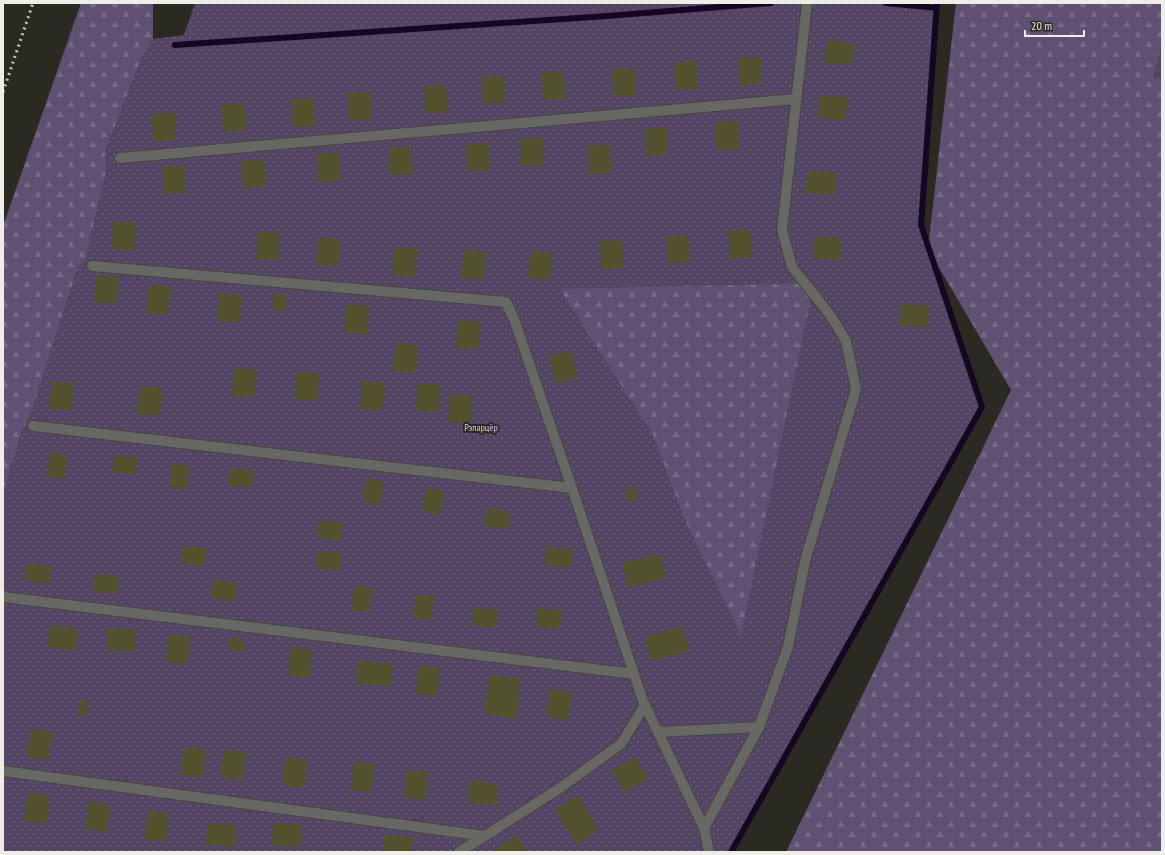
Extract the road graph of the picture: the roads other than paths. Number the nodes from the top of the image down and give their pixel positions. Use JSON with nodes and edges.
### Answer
{"nodes":[{"id":1,"x":807,"y":3,"type":"edge"},
{"id":2,"x":796,"y":99,"type":"junction"},
{"id":3,"x":120,"y":158,"type":"dead end"},
{"id":4,"x":92,"y":266,"type":"dead end"},
{"id":5,"x":33,"y":426,"type":"dead end"},
{"id":6,"x":572,"y":488,"type":"junction"},
{"id":7,"x":3,"y":597,"type":"edge"},
{"id":8,"x":634,"y":674,"type":"junction"},
{"id":9,"x":645,"y":705,"type":"junction"},
{"id":10,"x":759,"y":727,"type":"junction"},
{"id":11,"x":658,"y":732,"type":"junction"},
{"id":12,"x":3,"y":771,"type":"edge"},
{"id":13,"x":704,"y":828,"type":"junction"},
{"id":14,"x":485,"y":836,"type":"junction"},
{"id":15,"x":459,"y":852,"type":"edge"},
{"id":16,"x":709,"y":852,"type":"edge"}],
"edges":[{"from":1,"to":2,"type":"street"},
{"from":2,"to":3,"type":"street"},
{"from":2,"to":10,"type":"street"},
{"from":4,"to":6,"type":"street"},
{"from":5,"to":6,"type":"street"},
{"from":6,"to":8,"type":"street"},
{"from":7,"to":8,"type":"street"},
{"from":8,"to":9,"type":"street"},
{"from":9,"to":11,"type":"street"},
{"from":9,"to":14,"type":"street"},
{"from":10,"to":11,"type":"street"},
{"from":10,"to":13,"type":"street"},
{"from":11,"to":13,"type":"street"},
{"from":12,"to":14,"type":"street"},
{"from":13,"to":16,"type":"street"},
{"from":14,"to":15,"type":"street"}]}
